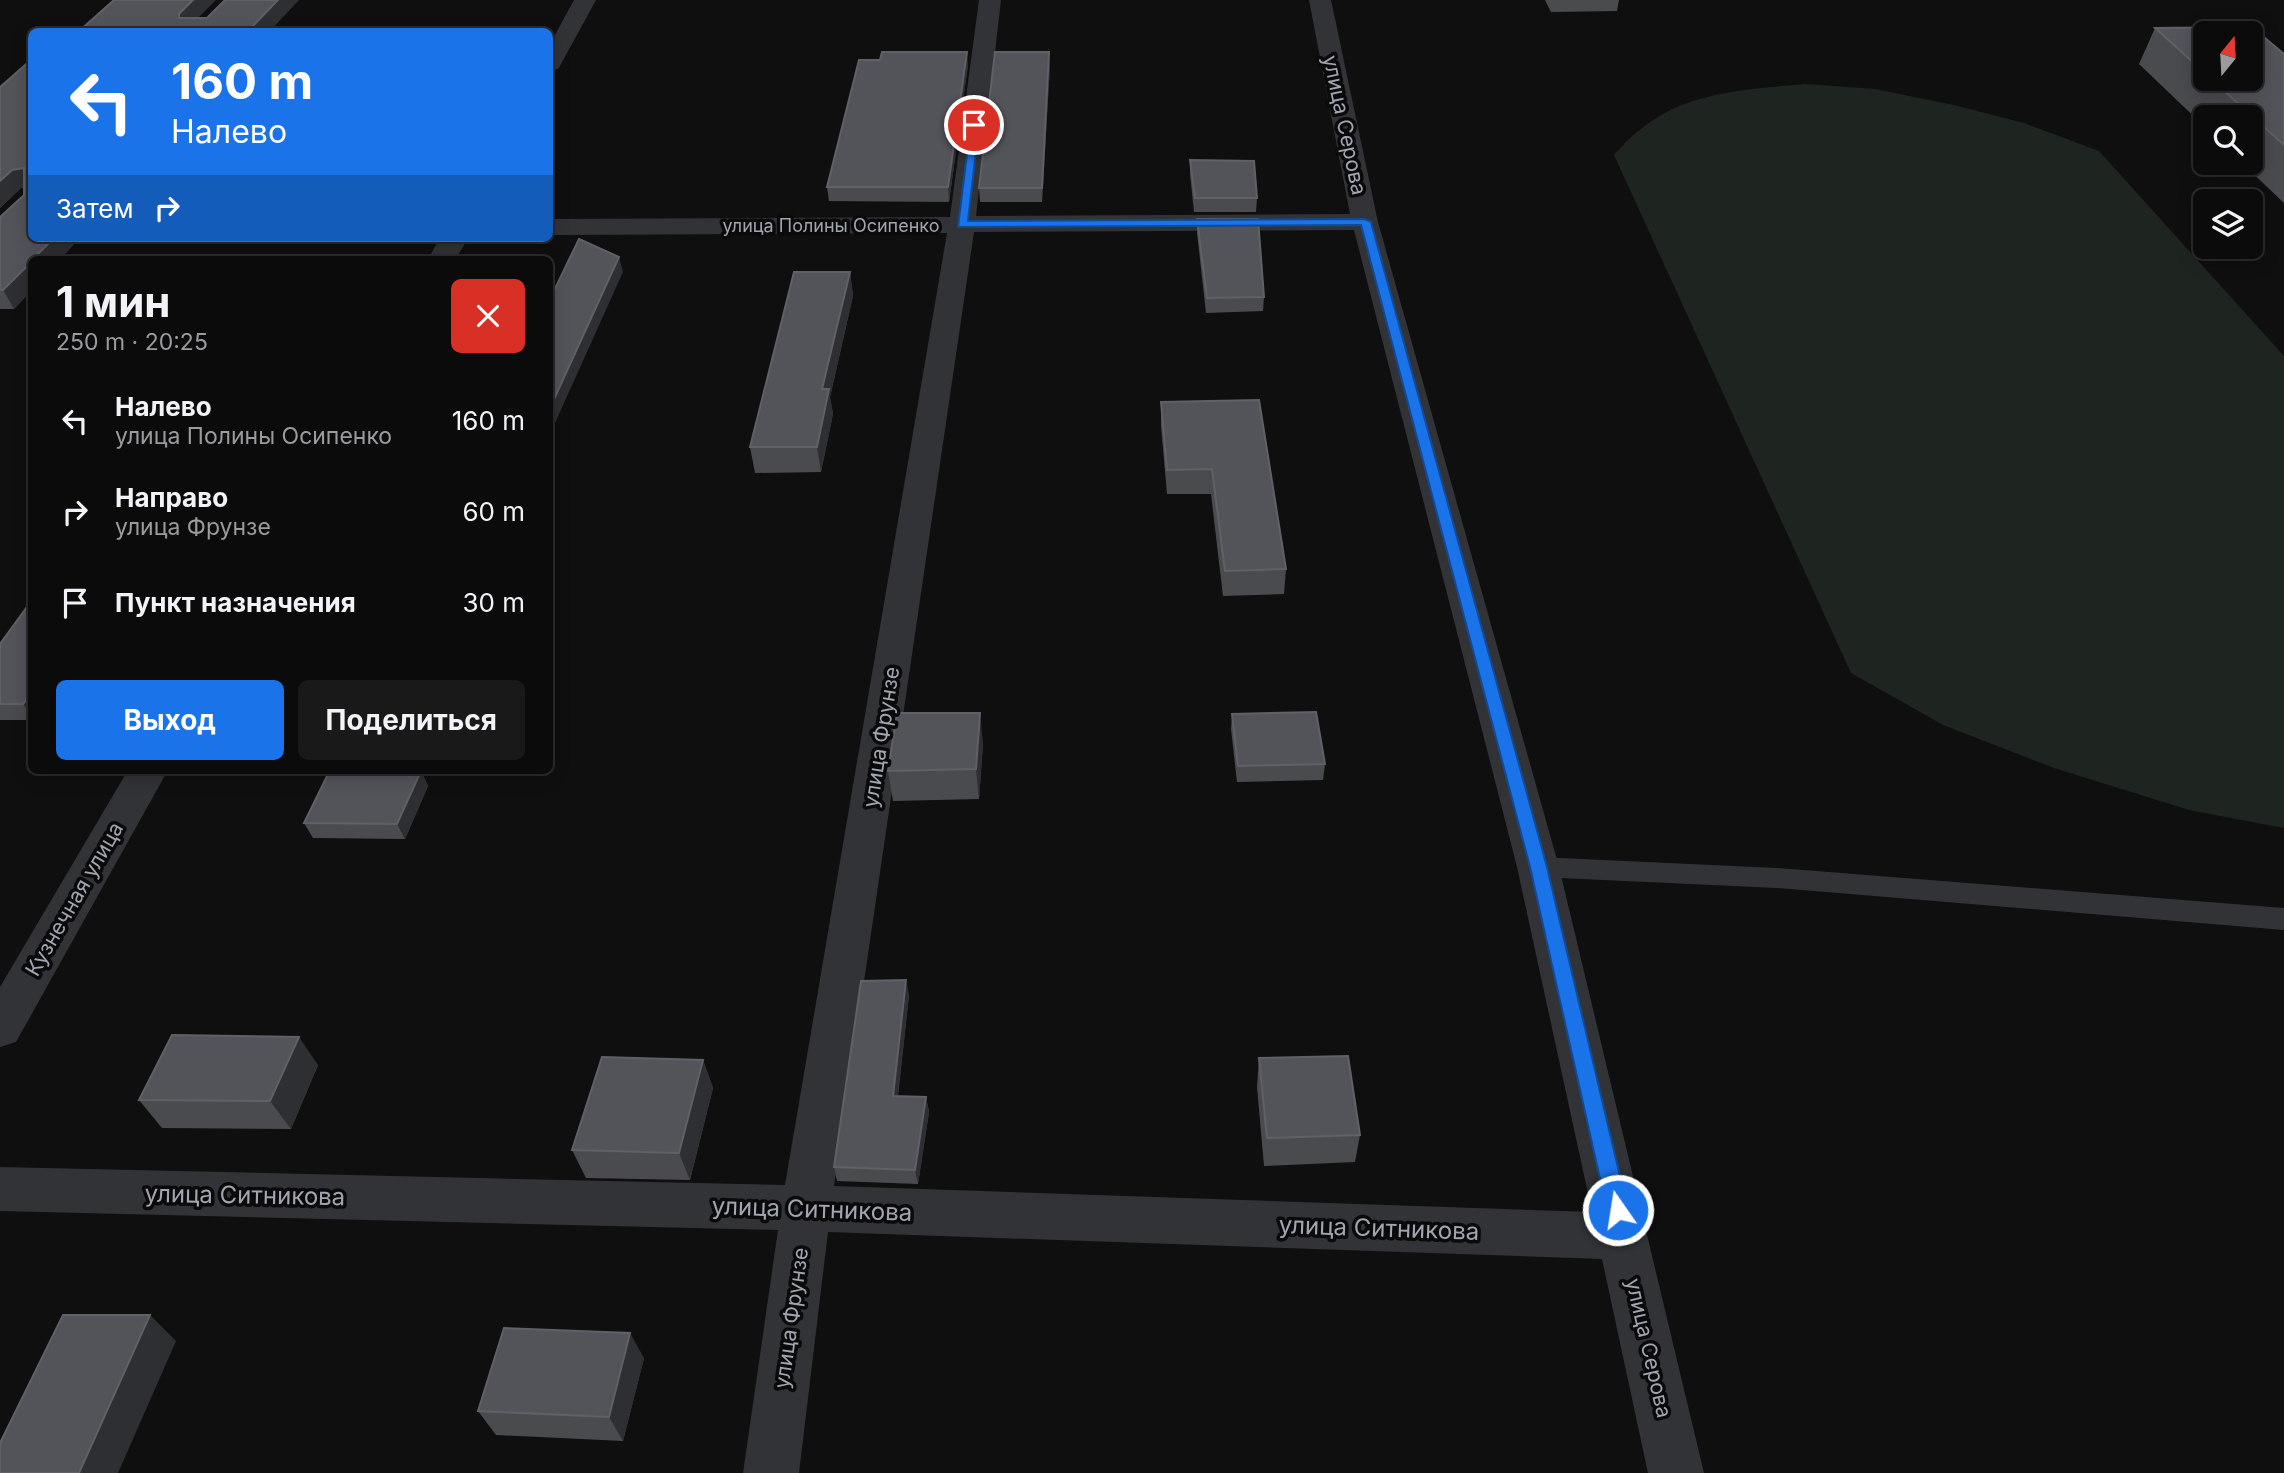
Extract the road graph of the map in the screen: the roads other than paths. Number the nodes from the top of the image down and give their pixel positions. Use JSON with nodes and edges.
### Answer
{"nodes":[{"id":1,"x":584,"y":0,"type":"edge"},
{"id":2,"x":990,"y":0,"type":"edge"},
{"id":3,"x":1320,"y":0,"type":"edge"},
{"id":4,"x":553,"y":58,"type":"edge"},
{"id":5,"x":1365,"y":222,"type":"junction"},
{"id":6,"x":962,"y":224,"type":"junction"},
{"id":7,"x":553,"y":226,"type":"edge"},
{"id":8,"x":146,"y":774,"type":"edge"},
{"id":9,"x":1538,"y":867,"type":"junction"},
{"id":10,"x":2284,"y":919,"type":"edge"},
{"id":11,"x":0,"y":1028,"type":"edge"},
{"id":12,"x":0,"y":1189,"type":"edge"},
{"id":13,"x":806,"y":1208,"type":"junction"},
{"id":14,"x":1624,"y":1236,"type":"junction"},
{"id":15,"x":771,"y":1473,"type":"edge"},
{"id":16,"x":1676,"y":1473,"type":"edge"}],
"edges":[{"from":1,"to":4,"type":"street"},
{"from":2,"to":6,"type":"street","name":"улица Фрунзе"},
{"from":3,"to":5,"type":"street","name":"улица Серова"},
{"from":5,"to":6,"type":"street","name":"улица Полины Осипенко"},
{"from":5,"to":9,"type":"street","name":"улица Серова"},
{"from":6,"to":7,"type":"street","name":"улица Полины Осипенко"},
{"from":6,"to":13,"type":"street","name":"улица Фрунзе"},
{"from":8,"to":11,"type":"street","name":"Кузнечная улица"},
{"from":9,"to":10,"type":"lane"},
{"from":9,"to":14,"type":"street","name":"улица Серова"},
{"from":12,"to":13,"type":"street","name":"улица Ситникова"},
{"from":13,"to":14,"type":"street","name":"улица Ситникова"},
{"from":13,"to":15,"type":"street","name":"улица Фрунзе"},
{"from":14,"to":16,"type":"street","name":"улица Серова"}]}
